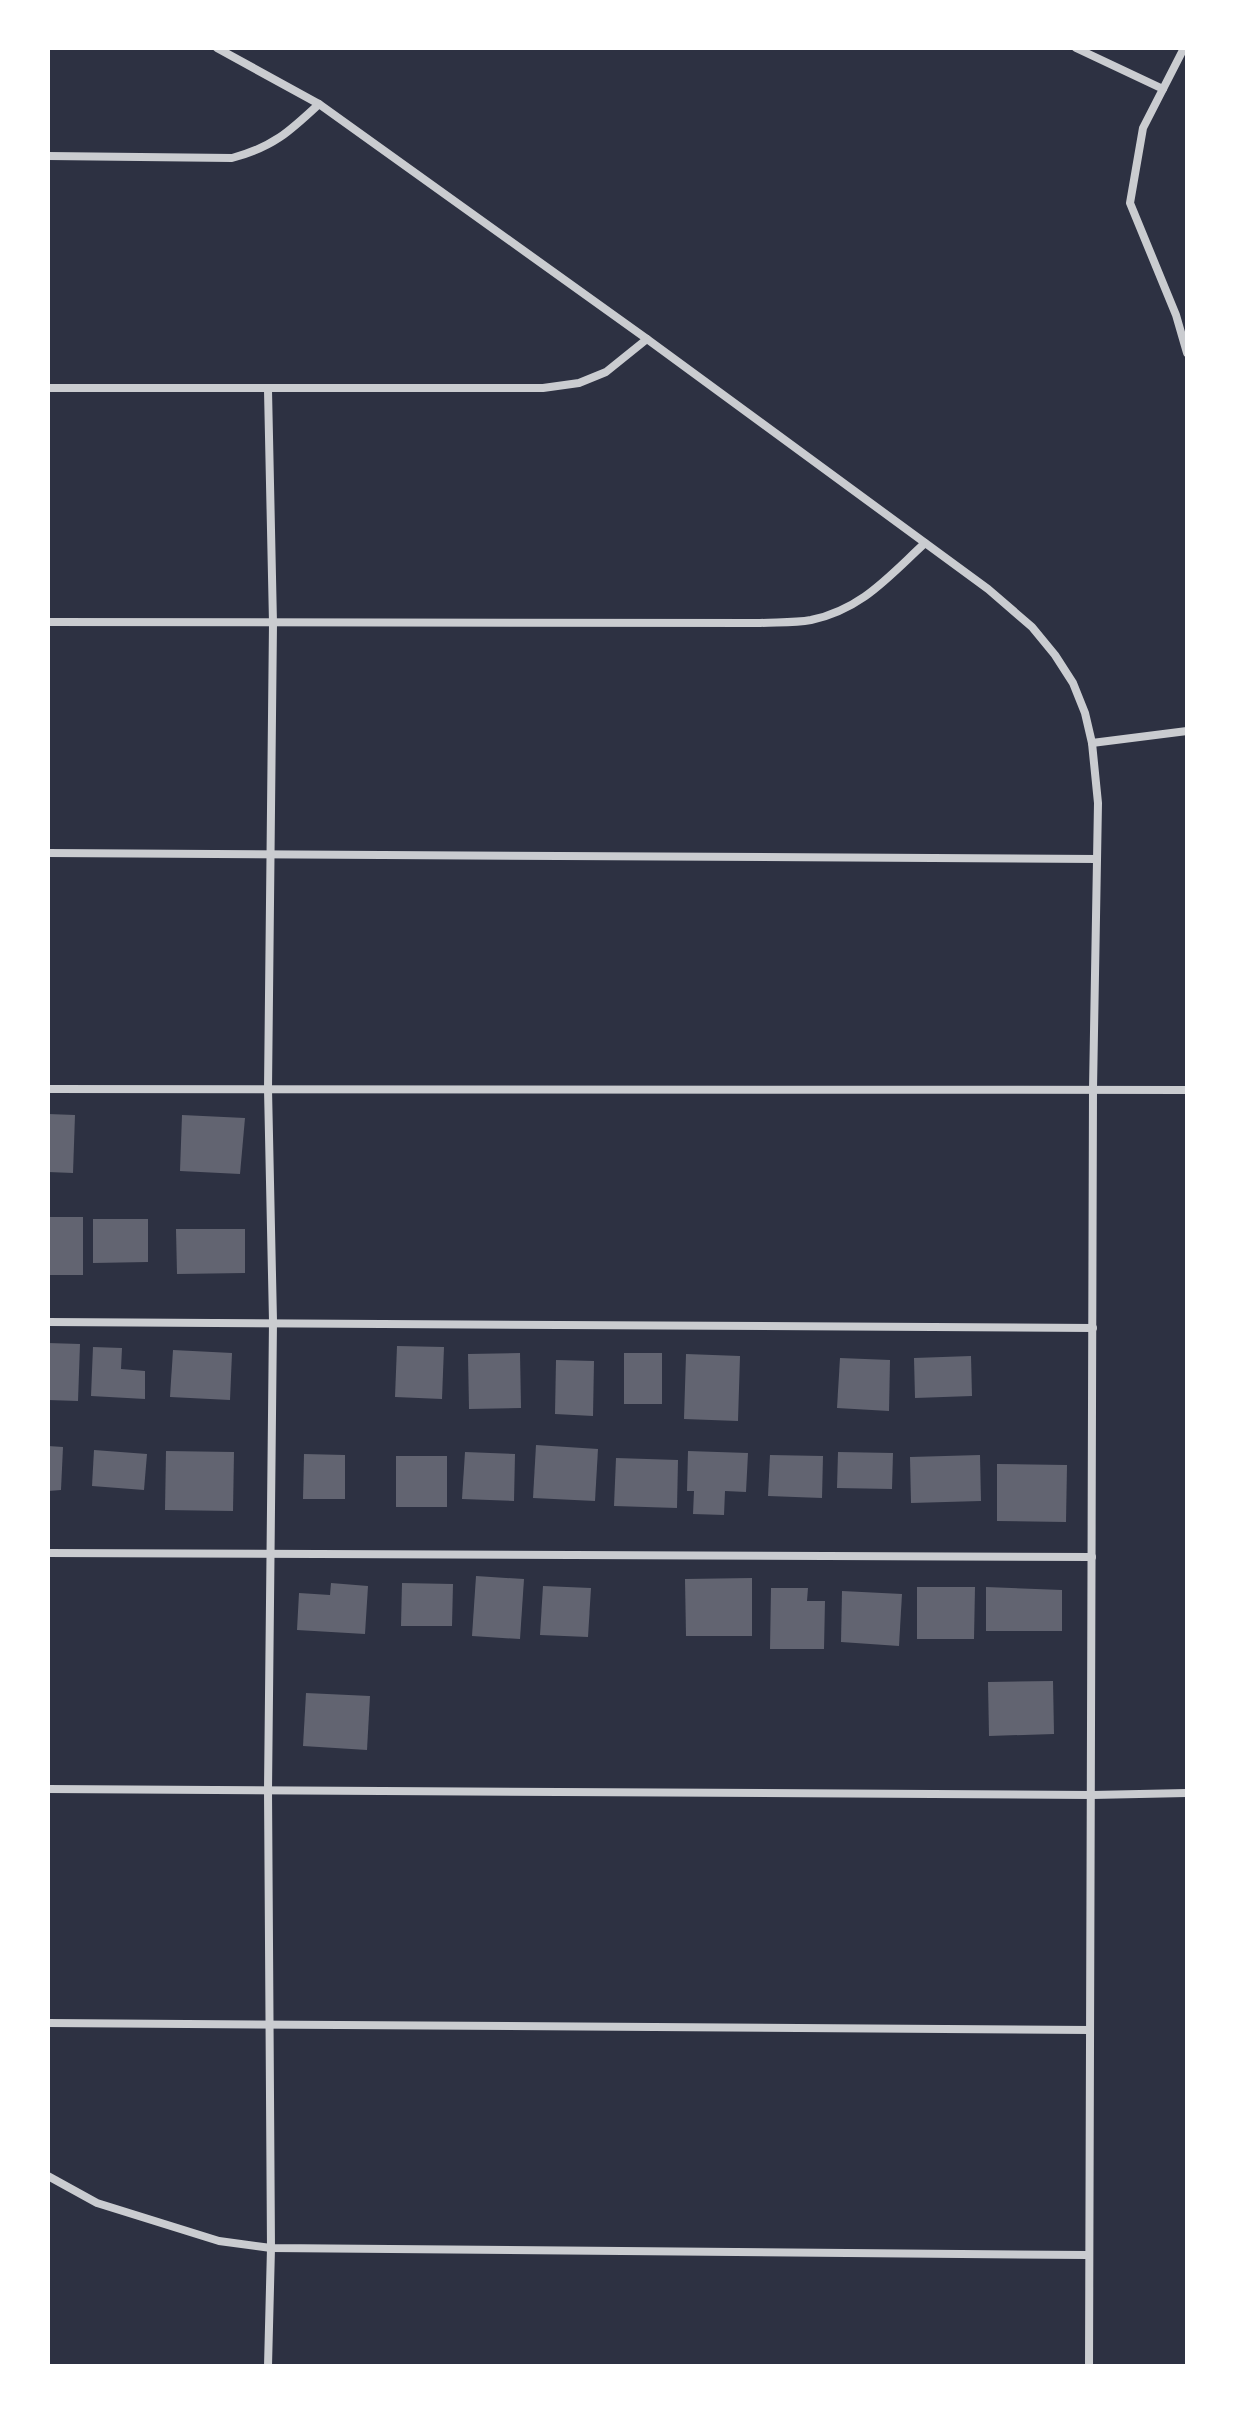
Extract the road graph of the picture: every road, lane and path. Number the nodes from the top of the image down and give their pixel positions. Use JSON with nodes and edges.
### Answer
{"nodes":[{"id":1,"x":217,"y":48,"type":"edge"},
{"id":2,"x":1076,"y":48,"type":"edge"},
{"id":3,"x":1184,"y":48,"type":"edge"},
{"id":4,"x":1163,"y":89,"type":"junction"},
{"id":5,"x":319,"y":104,"type":"junction"},
{"id":6,"x":48,"y":156,"type":"edge"},
{"id":7,"x":647,"y":339,"type":"junction"},
{"id":8,"x":1187,"y":353,"type":"edge"},
{"id":9,"x":48,"y":388,"type":"edge"},
{"id":10,"x":268,"y":390,"type":"junction"},
{"id":11,"x":925,"y":543,"type":"junction"},
{"id":12,"x":48,"y":622,"type":"edge"},
{"id":13,"x":273,"y":623,"type":"junction"},
{"id":14,"x":1187,"y":731,"type":"edge"},
{"id":15,"x":1092,"y":743,"type":"junction"},
{"id":16,"x":48,"y":853,"type":"edge"},
{"id":17,"x":272,"y":854,"type":"junction"},
{"id":18,"x":1097,"y":859,"type":"junction"},
{"id":19,"x":48,"y":1089,"type":"edge"},
{"id":20,"x":268,"y":1089,"type":"junction"},
{"id":21,"x":1093,"y":1089,"type":"junction"},
{"id":22,"x":1187,"y":1090,"type":"edge"},
{"id":23,"x":273,"y":1321,"type":"junction"},
{"id":24,"x":48,"y":1322,"type":"edge"},
{"id":25,"x":1093,"y":1328,"type":"junction"},
{"id":26,"x":48,"y":1553,"type":"edge"},
{"id":27,"x":270,"y":1554,"type":"junction"},
{"id":28,"x":1092,"y":1557,"type":"junction"},
{"id":29,"x":48,"y":1789,"type":"edge"},
{"id":30,"x":268,"y":1790,"type":"junction"},
{"id":31,"x":1187,"y":1793,"type":"edge"},
{"id":32,"x":1092,"y":1795,"type":"junction"},
{"id":33,"x":48,"y":2023,"type":"edge"},
{"id":34,"x":271,"y":2024,"type":"junction"},
{"id":35,"x":1090,"y":2030,"type":"junction"},
{"id":36,"x":48,"y":2176,"type":"edge"},
{"id":37,"x":271,"y":2248,"type":"junction"},
{"id":38,"x":1088,"y":2255,"type":"junction"},
{"id":39,"x":268,"y":2366,"type":"edge"},
{"id":40,"x":1089,"y":2366,"type":"edge"}],
"edges":[{"from":1,"to":5,"type":"street"},
{"from":2,"to":4,"type":"street"},
{"from":3,"to":4,"type":"street"},
{"from":4,"to":8,"type":"street"},
{"from":5,"to":6,"type":"street"},
{"from":5,"to":7,"type":"street"},
{"from":7,"to":10,"type":"street"},
{"from":7,"to":11,"type":"street"},
{"from":9,"to":10,"type":"street"},
{"from":10,"to":13,"type":"street"},
{"from":11,"to":13,"type":"street"},
{"from":11,"to":15,"type":"street"},
{"from":12,"to":13,"type":"street"},
{"from":13,"to":17,"type":"street"},
{"from":14,"to":15,"type":"street"},
{"from":15,"to":18,"type":"street"},
{"from":16,"to":17,"type":"street"},
{"from":17,"to":18,"type":"street"},
{"from":17,"to":20,"type":"street"},
{"from":18,"to":21,"type":"street"},
{"from":19,"to":20,"type":"street"},
{"from":20,"to":21,"type":"street"},
{"from":20,"to":23,"type":"street"},
{"from":21,"to":22,"type":"street"},
{"from":21,"to":25,"type":"street"},
{"from":23,"to":24,"type":"street"},
{"from":23,"to":25,"type":"street"},
{"from":23,"to":27,"type":"street"},
{"from":25,"to":28,"type":"street"},
{"from":26,"to":27,"type":"street"},
{"from":27,"to":28,"type":"street"},
{"from":27,"to":30,"type":"street"},
{"from":28,"to":32,"type":"street"},
{"from":29,"to":30,"type":"street"},
{"from":30,"to":32,"type":"street"},
{"from":30,"to":34,"type":"street"},
{"from":31,"to":32,"type":"street"},
{"from":32,"to":35,"type":"street"},
{"from":33,"to":34,"type":"street"},
{"from":34,"to":35,"type":"street"},
{"from":34,"to":37,"type":"street"},
{"from":35,"to":38,"type":"street"},
{"from":36,"to":37,"type":"street"},
{"from":37,"to":38,"type":"street"},
{"from":37,"to":39,"type":"street"},
{"from":38,"to":40,"type":"street"}]}
